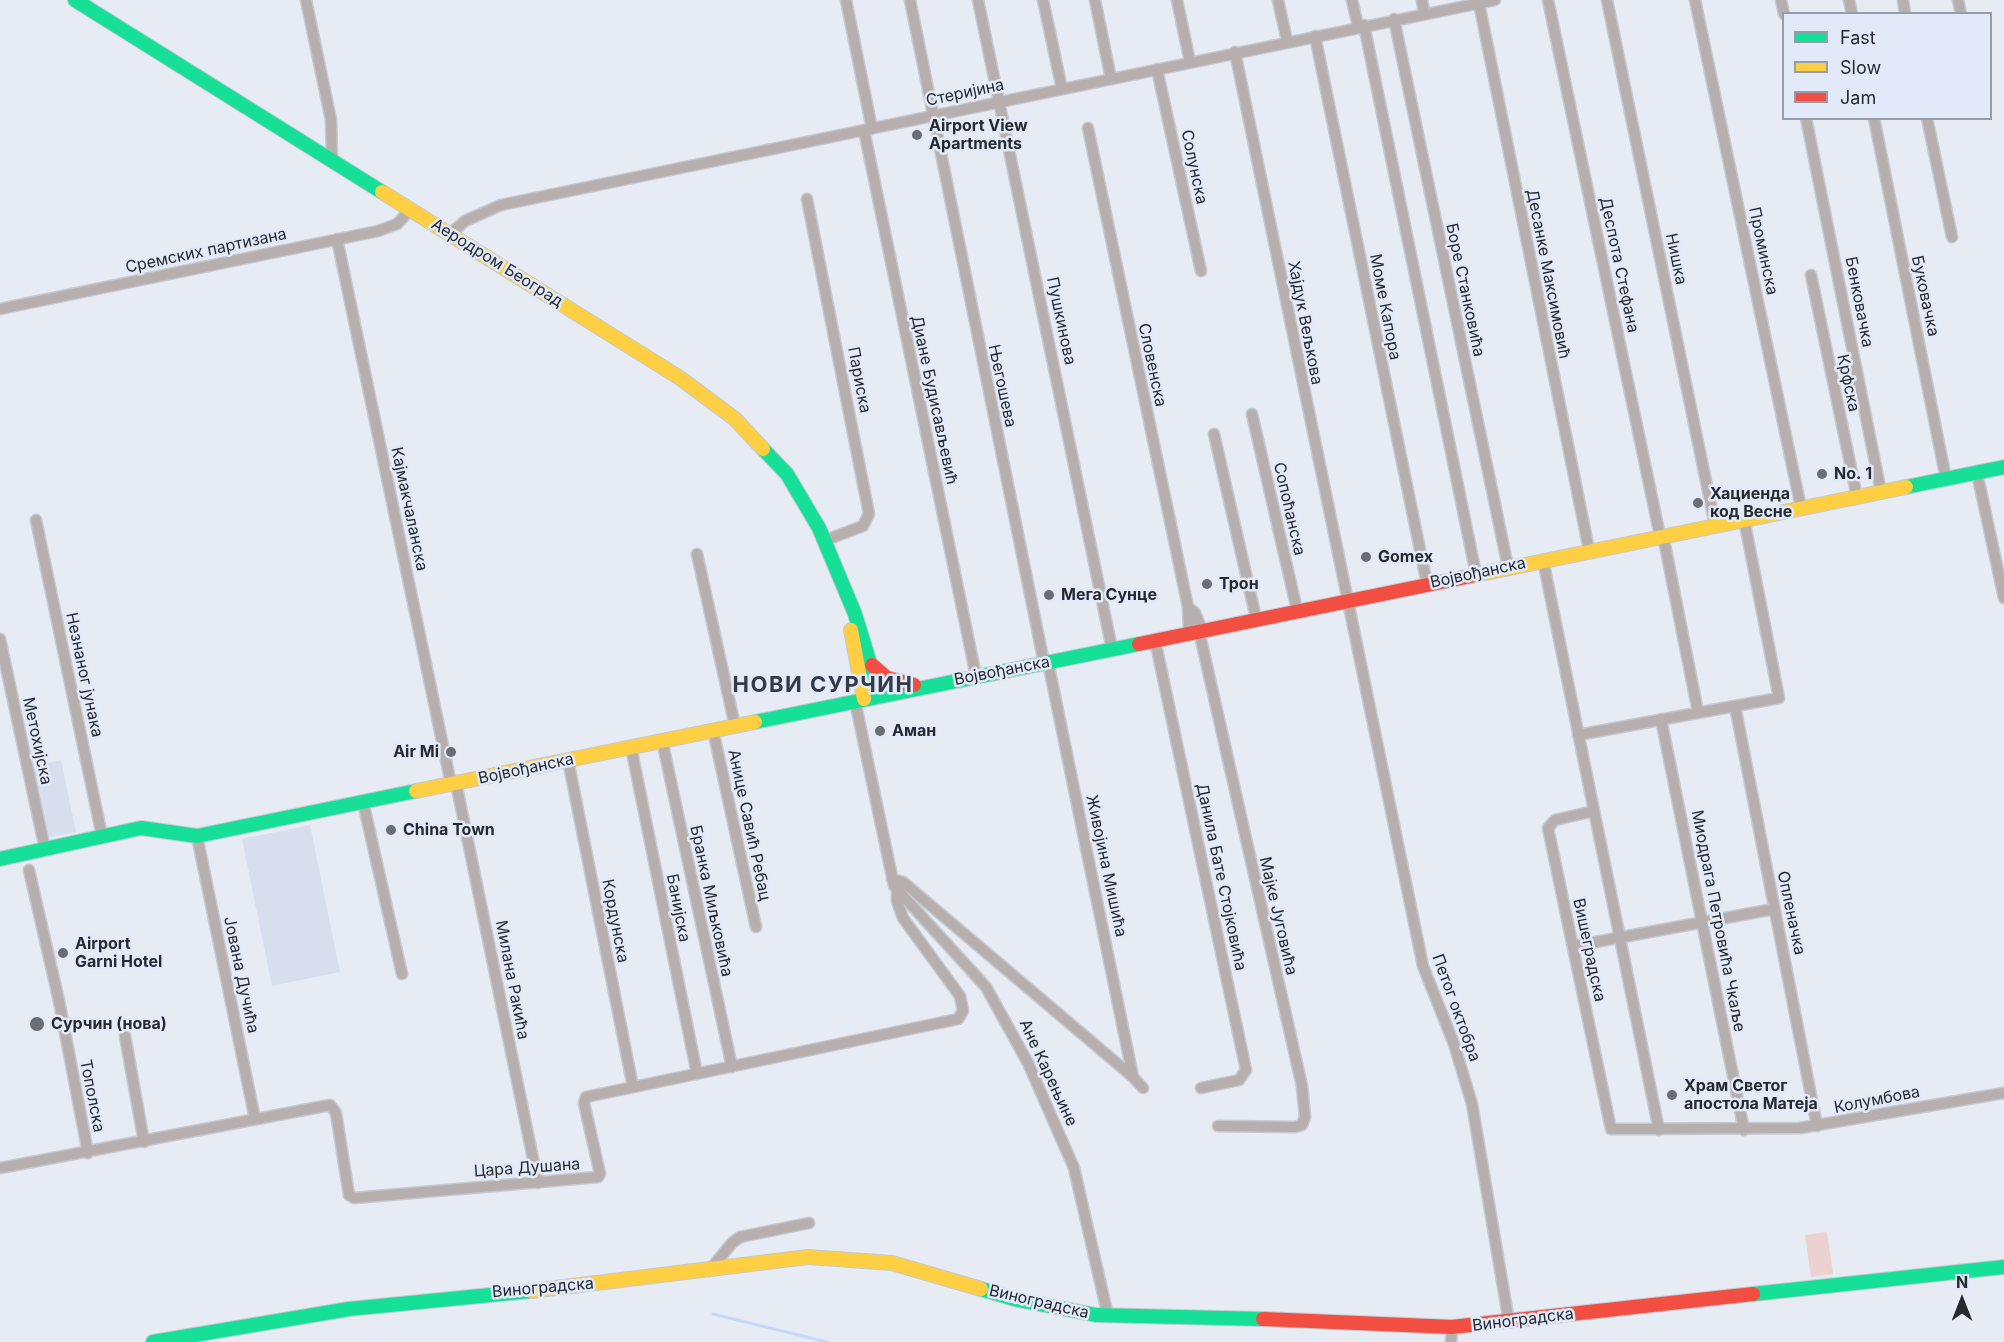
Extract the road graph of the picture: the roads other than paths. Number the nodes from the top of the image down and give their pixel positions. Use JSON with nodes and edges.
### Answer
{"nodes":[{"id":1,"x":75,"y":0,"type":"edge"},
{"id":2,"x":306,"y":0,"type":"edge"},
{"id":3,"x":846,"y":0,"type":"edge"},
{"id":4,"x":910,"y":0,"type":"edge"},
{"id":5,"x":978,"y":0,"type":"edge"},
{"id":6,"x":1043,"y":0,"type":"edge"},
{"id":7,"x":1095,"y":0,"type":"edge"},
{"id":8,"x":1177,"y":0,"type":"edge"},
{"id":9,"x":1278,"y":0,"type":"edge"},
{"id":10,"x":1352,"y":0,"type":"edge"},
{"id":11,"x":1422,"y":0,"type":"edge"},
{"id":12,"x":1548,"y":0,"type":"edge"},
{"id":13,"x":1607,"y":0,"type":"edge"},
{"id":14,"x":1695,"y":0,"type":"edge"},
{"id":15,"x":1487,"y":1,"type":"edge"},
{"id":16,"x":1424,"y":13,"type":"junction"},
{"id":17,"x":1394,"y":19,"type":"junction"},
{"id":18,"x":1361,"y":26,"type":"junction"},
{"id":19,"x":1315,"y":36,"type":"junction"},
{"id":20,"x":1287,"y":41,"type":"junction"},
{"id":21,"x":1235,"y":52,"type":"junction"},
{"id":22,"x":1190,"y":62,"type":"junction"},
{"id":23,"x":1157,"y":69,"type":"junction"},
{"id":24,"x":1111,"y":79,"type":"junction"},
{"id":25,"x":1062,"y":88,"type":"junction"},
{"id":26,"x":999,"y":101,"type":"junction"},
{"id":27,"x":933,"y":115,"type":"junction"},
{"id":28,"x":1806,"y":120,"type":"edge"},
{"id":29,"x":1874,"y":120,"type":"edge"},
{"id":30,"x":1927,"y":120,"type":"edge"},
{"id":31,"x":1088,"y":128,"type":"dead end"},
{"id":32,"x":868,"y":129,"type":"junction"},
{"id":33,"x":332,"y":159,"type":"junction"},
{"id":34,"x":807,"y":199,"type":"dead end"},
{"id":35,"x":411,"y":209,"type":"junction"},
{"id":36,"x":450,"y":234,"type":"junction"},
{"id":37,"x":1952,"y":237,"type":"dead end"},
{"id":38,"x":337,"y":239,"type":"junction"},
{"id":39,"x":1201,"y":271,"type":"dead end"},
{"id":40,"x":1811,"y":275,"type":"dead end"},
{"id":41,"x":0,"y":309,"type":"edge"},
{"id":42,"x":1252,"y":414,"type":"dead end"},
{"id":43,"x":1214,"y":434,"type":"dead end"},
{"id":44,"x":2004,"y":467,"type":"edge"},
{"id":45,"x":1977,"y":472,"type":"junction"},
{"id":46,"x":1946,"y":479,"type":"junction"},
{"id":47,"x":1881,"y":492,"type":"junction"},
{"id":48,"x":1857,"y":497,"type":"junction"},
{"id":49,"x":1801,"y":508,"type":"junction"},
{"id":50,"x":1744,"y":519,"type":"junction"},
{"id":51,"x":36,"y":520,"type":"dead end"},
{"id":52,"x":1715,"y":525,"type":"junction"},
{"id":53,"x":1661,"y":536,"type":"junction"},
{"id":54,"x":826,"y":540,"type":"junction"},
{"id":55,"x":1589,"y":550,"type":"junction"},
{"id":56,"x":697,"y":554,"type":"dead end"},
{"id":57,"x":1543,"y":560,"type":"junction"},
{"id":58,"x":1508,"y":567,"type":"junction"},
{"id":59,"x":1476,"y":574,"type":"junction"},
{"id":60,"x":1427,"y":584,"type":"junction"},
{"id":61,"x":847,"y":597,"type":"junction"},
{"id":62,"x":2004,"y":598,"type":"edge"},
{"id":63,"x":1347,"y":600,"type":"junction"},
{"id":64,"x":1297,"y":610,"type":"junction"},
{"id":65,"x":1256,"y":618,"type":"junction"},
{"id":66,"x":1197,"y":631,"type":"junction"},
{"id":67,"x":0,"y":639,"type":"edge"},
{"id":68,"x":1155,"y":640,"type":"junction"},
{"id":69,"x":1112,"y":649,"type":"junction"},
{"id":70,"x":1046,"y":662,"type":"junction"},
{"id":71,"x":871,"y":664,"type":"junction"},
{"id":72,"x":976,"y":676,"type":"junction"},
{"id":73,"x":923,"y":687,"type":"junction"},
{"id":74,"x":880,"y":696,"type":"junction"},
{"id":75,"x":860,"y":700,"type":"junction"},
{"id":76,"x":1735,"y":706,"type":"junction"},
{"id":77,"x":1698,"y":712,"type":"junction"},
{"id":78,"x":1661,"y":719,"type":"junction"},
{"id":79,"x":735,"y":726,"type":"junction"},
{"id":80,"x":713,"y":730,"type":"junction"},
{"id":81,"x":1578,"y":735,"type":"junction"},
{"id":82,"x":662,"y":740,"type":"junction"},
{"id":83,"x":631,"y":747,"type":"junction"},
{"id":84,"x":568,"y":760,"type":"junction"},
{"id":85,"x":453,"y":783,"type":"junction"},
{"id":86,"x":363,"y":802,"type":"junction"},
{"id":87,"x":1594,"y":811,"type":"junction"},
{"id":88,"x":102,"y":836,"type":"junction"},
{"id":89,"x":197,"y":836,"type":"junction"},
{"id":90,"x":45,"y":849,"type":"junction"},
{"id":91,"x":0,"y":859,"type":"edge"},
{"id":92,"x":29,"y":870,"type":"dead end"},
{"id":93,"x":892,"y":879,"type":"junction"},
{"id":94,"x":897,"y":891,"type":"junction"},
{"id":95,"x":1774,"y":909,"type":"junction"},
{"id":96,"x":1703,"y":921,"type":"junction"},
{"id":97,"x":756,"y":927,"type":"dead end"},
{"id":98,"x":1622,"y":936,"type":"junction"},
{"id":99,"x":1574,"y":946,"type":"junction"},
{"id":100,"x":402,"y":974,"type":"dead end"},
{"id":101,"x":125,"y":1036,"type":"dead end"},
{"id":102,"x":732,"y":1067,"type":"junction"},
{"id":103,"x":697,"y":1074,"type":"junction"},
{"id":104,"x":1132,"y":1077,"type":"junction"},
{"id":105,"x":633,"y":1087,"type":"junction"},
{"id":106,"x":1143,"y":1088,"type":"dead end"},
{"id":107,"x":1201,"y":1088,"type":"dead end"},
{"id":108,"x":2004,"y":1093,"type":"edge"},
{"id":109,"x":255,"y":1119,"type":"junction"},
{"id":110,"x":1218,"y":1126,"type":"dead end"},
{"id":111,"x":1817,"y":1126,"type":"junction"},
{"id":112,"x":1611,"y":1129,"type":"joint"},
{"id":113,"x":1659,"y":1130,"type":"junction"},
{"id":114,"x":1744,"y":1130,"type":"junction"},
{"id":115,"x":144,"y":1142,"type":"junction"},
{"id":116,"x":88,"y":1153,"type":"junction"},
{"id":117,"x":0,"y":1168,"type":"edge"},
{"id":118,"x":538,"y":1183,"type":"junction"},
{"id":119,"x":809,"y":1223,"type":"dead end"},
{"id":120,"x":2004,"y":1267,"type":"edge"},
{"id":121,"x":709,"y":1271,"type":"junction"},
{"id":122,"x":1108,"y":1316,"type":"junction"},
{"id":123,"x":1509,"y":1322,"type":"junction"},
{"id":124,"x":1452,"y":1327,"type":"junction"},
{"id":125,"x":153,"y":1342,"type":"edge"},
{"id":126,"x":1451,"y":1342,"type":"edge"}],
"edges":[{"from":1,"to":33,"type":"street","name":"Аеродром Београд"},
{"from":2,"to":33,"type":"street"},
{"from":3,"to":32,"type":"street","name":"Диане Будисављевић"},
{"from":4,"to":27,"type":"street","name":"Његошева"},
{"from":5,"to":26,"type":"street","name":"Пушкинова"},
{"from":6,"to":25,"type":"street"},
{"from":7,"to":24,"type":"street"},
{"from":8,"to":22,"type":"street"},
{"from":9,"to":20,"type":"street"},
{"from":10,"to":18,"type":"street"},
{"from":11,"to":16,"type":"street"},
{"from":12,"to":53,"type":"street","name":"Деспота Стефана"},
{"from":13,"to":52,"type":"street","name":"Нишка"},
{"from":14,"to":49,"type":"street","name":"Проминска"},
{"from":15,"to":16,"type":"street","name":"Стеријина"},
{"from":15,"to":55,"type":"street","name":"Десанке Максимовић"},
{"from":16,"to":17,"type":"street","name":"Стеријина"},
{"from":17,"to":18,"type":"street","name":"Стеријина"},
{"from":17,"to":58,"type":"street","name":"Боре Станковића"},
{"from":18,"to":19,"type":"street","name":"Стеријина"},
{"from":18,"to":59,"type":"street"},
{"from":19,"to":20,"type":"street","name":"Стеријина"},
{"from":19,"to":60,"type":"street","name":"Моме Капора"},
{"from":20,"to":21,"type":"street","name":"Стеријина"},
{"from":21,"to":22,"type":"street","name":"Стеријина"},
{"from":21,"to":63,"type":"street","name":"Хајдук Вељкова"},
{"from":22,"to":23,"type":"street","name":"Стеријина"},
{"from":23,"to":24,"type":"street","name":"Стеријина"},
{"from":23,"to":39,"type":"street","name":"Солунска"},
{"from":24,"to":25,"type":"street","name":"Стеријина"},
{"from":25,"to":26,"type":"street","name":"Стеријина"},
{"from":26,"to":27,"type":"street","name":"Стеријина"},
{"from":26,"to":69,"type":"street","name":"Пушкинова"},
{"from":27,"to":32,"type":"street","name":"Стеријина"},
{"from":27,"to":70,"type":"street","name":"Његошева"},
{"from":28,"to":47,"type":"street","name":"Бенковачка"},
{"from":29,"to":46,"type":"street","name":"Буковачка"},
{"from":30,"to":37,"type":"street"},
{"from":31,"to":66,"type":"street","name":"Словенска"},
{"from":32,"to":36,"type":"street","name":"Стеријина"},
{"from":32,"to":72,"type":"street","name":"Диане Будисављевић"},
{"from":33,"to":35,"type":"street","name":"Аеродром Београд"},
{"from":34,"to":54,"type":"street","name":"Париска"},
{"from":35,"to":36,"type":"street","name":"Аеродром Београд"},
{"from":35,"to":38,"type":"street","name":"Сремских партизана"},
{"from":36,"to":54,"type":"street","name":"Аеродром Београд"},
{"from":38,"to":41,"type":"street","name":"Сремских партизана"},
{"from":38,"to":85,"type":"street","name":"Кајмакчаланска"},
{"from":40,"to":48,"type":"street","name":"Крфска"},
{"from":42,"to":64,"type":"street","name":"Сопоћанска"},
{"from":43,"to":65,"type":"street"},
{"from":44,"to":45,"type":"street","name":"Војвођанска"},
{"from":45,"to":46,"type":"street","name":"Војвођанска"},
{"from":45,"to":62,"type":"street"},
{"from":46,"to":47,"type":"street","name":"Војвођанска"},
{"from":47,"to":48,"type":"street","name":"Војвођанска"},
{"from":48,"to":49,"type":"street","name":"Војвођанска"},
{"from":49,"to":50,"type":"street","name":"Војвођанска"},
{"from":50,"to":52,"type":"street","name":"Војвођанска"},
{"from":50,"to":76,"type":"street"},
{"from":51,"to":88,"type":"street","name":"Незнаног јунака"},
{"from":52,"to":53,"type":"street","name":"Војвођанска"},
{"from":53,"to":55,"type":"street","name":"Војвођанска"},
{"from":53,"to":77,"type":"street"},
{"from":54,"to":61,"type":"street","name":"Аеродром Београд"},
{"from":55,"to":57,"type":"street","name":"Војвођанска"},
{"from":56,"to":79,"type":"street"},
{"from":57,"to":58,"type":"street","name":"Војвођанска"},
{"from":57,"to":81,"type":"street"},
{"from":58,"to":59,"type":"street","name":"Војвођанска"},
{"from":59,"to":60,"type":"street","name":"Војвођанска"},
{"from":60,"to":63,"type":"street","name":"Војвођанска"},
{"from":61,"to":71,"type":"street","name":"Аеродром Београд"},
{"from":61,"to":75,"type":"street","name":"Аеродром Београд"},
{"from":63,"to":64,"type":"street","name":"Војвођанска"},
{"from":63,"to":123,"type":"street","name":"Петог октобра"},
{"from":64,"to":65,"type":"street","name":"Војвођанска"},
{"from":65,"to":66,"type":"street","name":"Војвођанска"},
{"from":66,"to":68,"type":"street","name":"Војвођанска"},
{"from":66,"to":110,"type":"street","name":"Мајке Југовића"},
{"from":67,"to":90,"type":"street","name":"Метохијска"},
{"from":68,"to":69,"type":"street","name":"Војвођанска"},
{"from":68,"to":107,"type":"street","name":"Данила Бате Стојковића"},
{"from":69,"to":70,"type":"street","name":"Војвођанска"},
{"from":70,"to":72,"type":"street","name":"Војвођанска"},
{"from":70,"to":104,"type":"street","name":"Живојина Мишића"},
{"from":71,"to":73,"type":"street"},
{"from":71,"to":74,"type":"street","name":"Аеродром Београд"},
{"from":72,"to":73,"type":"street","name":"Војвођанска"},
{"from":73,"to":74,"type":"street","name":"Војвођанска"},
{"from":74,"to":75,"type":"street","name":"Војвођанска"},
{"from":75,"to":79,"type":"street","name":"Војвођанска"},
{"from":75,"to":93,"type":"street","name":"Ане Карењине"},
{"from":76,"to":77,"type":"street"},
{"from":76,"to":95,"type":"street","name":"Опленачка"},
{"from":77,"to":78,"type":"street"},
{"from":78,"to":81,"type":"street"},
{"from":78,"to":96,"type":"street","name":"Миодрага Петровића Чкаље"},
{"from":79,"to":80,"type":"street","name":"Војвођанска"},
{"from":80,"to":82,"type":"street","name":"Војвођанска"},
{"from":80,"to":97,"type":"street","name":"Анице Савић Ребац"},
{"from":81,"to":87,"type":"street"},
{"from":82,"to":83,"type":"street","name":"Војвођанска"},
{"from":82,"to":102,"type":"street","name":"Бранка Миљковића"},
{"from":83,"to":84,"type":"street","name":"Војвођанска"},
{"from":83,"to":103,"type":"street","name":"Банијска"},
{"from":84,"to":85,"type":"street","name":"Војвођанска"},
{"from":84,"to":105,"type":"street","name":"Кордунска"},
{"from":85,"to":86,"type":"street","name":"Војвођанска"},
{"from":85,"to":118,"type":"street","name":"Милана Ракића"},
{"from":86,"to":89,"type":"street","name":"Војвођанска"},
{"from":86,"to":100,"type":"street"},
{"from":87,"to":98,"type":"street"},
{"from":87,"to":99,"type":"street","name":"Вишеградска"},
{"from":88,"to":89,"type":"street","name":"Војвођанска"},
{"from":88,"to":90,"type":"street","name":"Војвођанска"},
{"from":89,"to":109,"type":"street","name":"Јована Дучића"},
{"from":90,"to":91,"type":"street","name":"Војвођанска"},
{"from":92,"to":116,"type":"street","name":"Тополска"},
{"from":93,"to":94,"type":"street","name":"Ане Карењине"},
{"from":93,"to":104,"type":"street","name":"Ане Карењине"},
{"from":94,"to":102,"type":"street","name":"Цара Душана"},
{"from":94,"to":122,"type":"street","name":"Ане Карењине"},
{"from":95,"to":96,"type":"street"},
{"from":95,"to":111,"type":"street","name":"Опленачка"},
{"from":96,"to":98,"type":"street"},
{"from":96,"to":114,"type":"street","name":"Миодрага Петровића Чкаље"},
{"from":98,"to":99,"type":"street"},
{"from":98,"to":113,"type":"street"},
{"from":99,"to":112,"type":"street","name":"Вишеградска"},
{"from":101,"to":115,"type":"street"},
{"from":102,"to":103,"type":"street","name":"Цара Душана"},
{"from":103,"to":105,"type":"street","name":"Цара Душана"},
{"from":104,"to":106,"type":"street"},
{"from":105,"to":118,"type":"street","name":"Цара Душана"},
{"from":108,"to":111,"type":"street","name":"Колумбова"},
{"from":109,"to":115,"type":"street","name":"Цара Душана"},
{"from":109,"to":118,"type":"street","name":"Цара Душана"},
{"from":111,"to":114,"type":"street","name":"Колумбова"},
{"from":112,"to":113,"type":"street","name":"Колумбова"},
{"from":113,"to":114,"type":"street","name":"Колумбова"},
{"from":115,"to":116,"type":"street","name":"Цара Душана"},
{"from":116,"to":117,"type":"street","name":"Цара Душана"},
{"from":119,"to":121,"type":"street"},
{"from":120,"to":123,"type":"street","name":"Виноградска"},
{"from":121,"to":122,"type":"street","name":"Виноградска"},
{"from":121,"to":125,"type":"street","name":"Виноградска"},
{"from":122,"to":124,"type":"street","name":"Виноградска"},
{"from":123,"to":124,"type":"street","name":"Виноградска"},
{"from":124,"to":126,"type":"street"}]}
